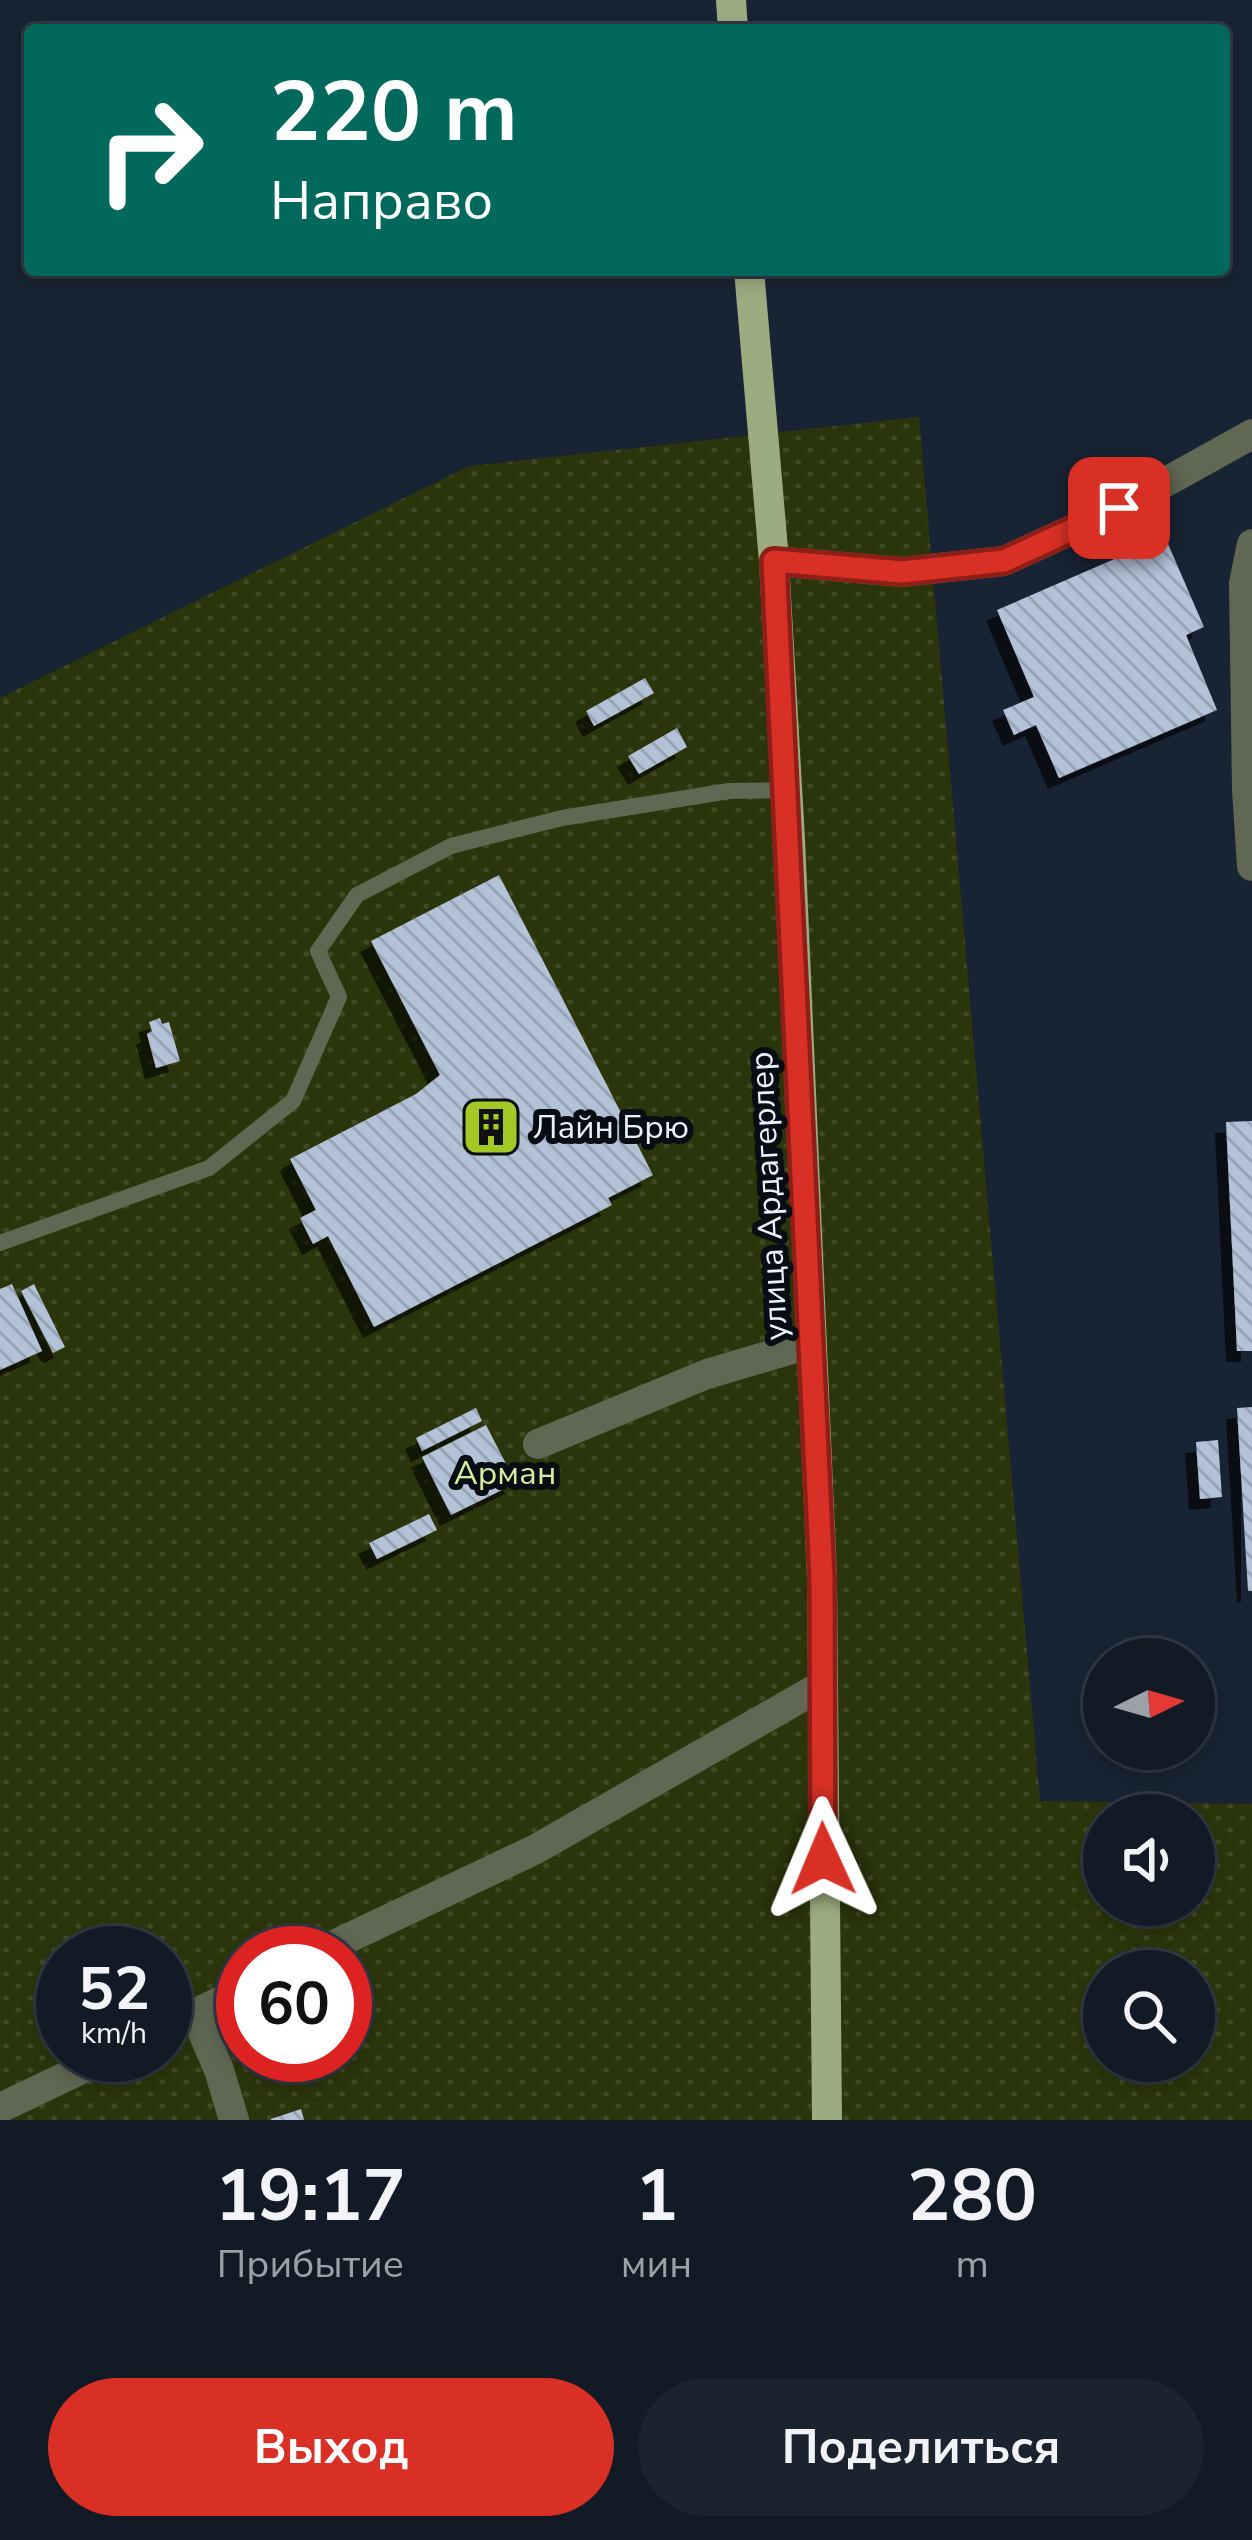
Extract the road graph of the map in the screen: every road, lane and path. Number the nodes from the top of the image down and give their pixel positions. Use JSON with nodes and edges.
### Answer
{"nodes":[{"id":1,"x":750,"y":276,"type":"edge"},
{"id":2,"x":1252,"y":434,"type":"edge"},
{"id":3,"x":1252,"y":544,"type":"edge"},
{"id":4,"x":774,"y":561,"type":"junction"},
{"id":5,"x":786,"y":790,"type":"junction"},
{"id":6,"x":1252,"y":866,"type":"edge"},
{"id":7,"x":0,"y":1244,"type":"edge"},
{"id":8,"x":812,"y":1343,"type":"junction"},
{"id":9,"x":538,"y":1444,"type":"dead end"},
{"id":10,"x":821,"y":1686,"type":"junction"},
{"id":11,"x":372,"y":1927,"type":"edge"},
{"id":12,"x":216,"y":2004,"type":"edge"},
{"id":13,"x":196,"y":2014,"type":"junction"},
{"id":14,"x":192,"y":2016,"type":"edge"},
{"id":15,"x":54,"y":2082,"type":"edge"},
{"id":16,"x":0,"y":2108,"type":"edge"},
{"id":17,"x":234,"y":2120,"type":"edge"},
{"id":18,"x":827,"y":2120,"type":"edge"}],
"edges":[{"from":1,"to":4,"type":"main road","name":"улица Ардагерлер"},
{"from":2,"to":4,"type":"street"},
{"from":3,"to":6,"type":"street"},
{"from":4,"to":5,"type":"main road","name":"улица Ардагерлер"},
{"from":5,"to":7,"type":"lane"},
{"from":5,"to":8,"type":"main road","name":"улица Ардагерлер"},
{"from":8,"to":9,"type":"street"},
{"from":8,"to":10,"type":"main road","name":"улица Ардагерлер"},
{"from":10,"to":11,"type":"street"},
{"from":10,"to":18,"type":"main road","name":"улица Ардагерлер"},
{"from":12,"to":13,"type":"street"},
{"from":13,"to":14,"type":"street"},
{"from":13,"to":17,"type":"street"},
{"from":15,"to":16,"type":"street"}]}
